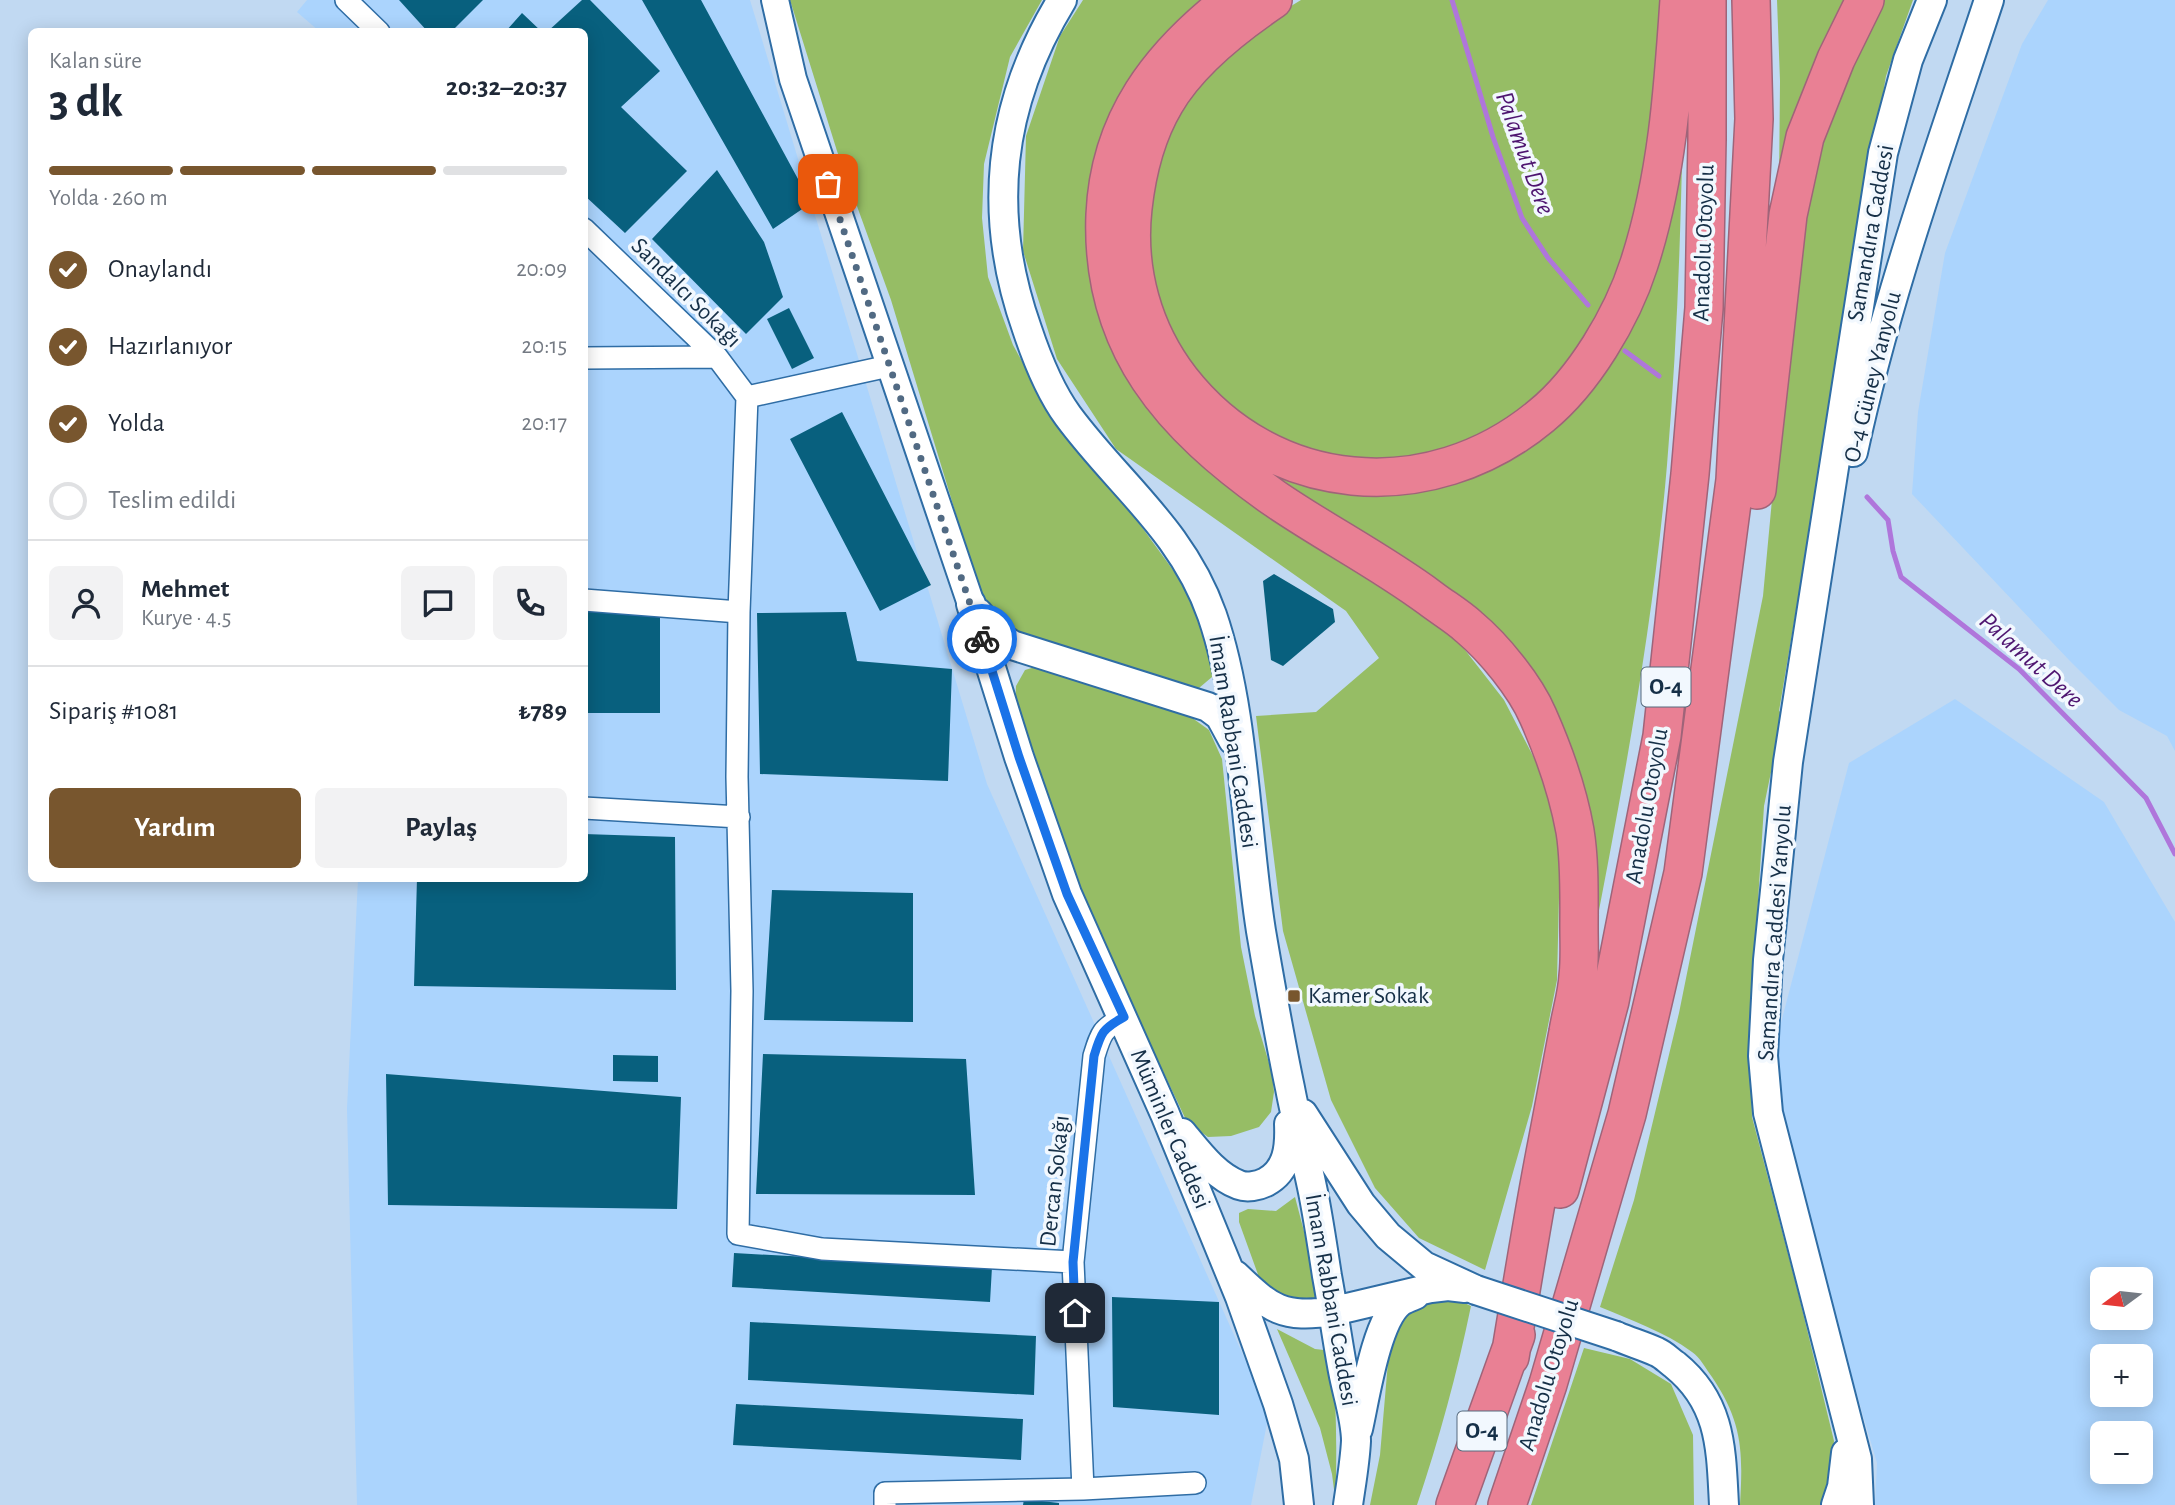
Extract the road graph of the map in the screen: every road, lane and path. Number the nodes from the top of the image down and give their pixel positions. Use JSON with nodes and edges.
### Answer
{"nodes":[{"id":1,"x":346,"y":0,"type":"edge"},
{"id":2,"x":775,"y":0,"type":"edge"},
{"id":3,"x":1062,"y":0,"type":"edge"},
{"id":4,"x":1231,"y":0,"type":"edge"},
{"id":5,"x":1273,"y":0,"type":"edge"},
{"id":6,"x":1679,"y":0,"type":"edge"},
{"id":7,"x":1707,"y":0,"type":"edge"},
{"id":8,"x":1751,"y":0,"type":"edge"},
{"id":9,"x":1865,"y":0,"type":"edge"},
{"id":10,"x":1932,"y":0,"type":"edge"},
{"id":11,"x":1989,"y":0,"type":"edge"},
{"id":12,"x":375,"y":28,"type":"edge"},
{"id":13,"x":588,"y":233,"type":"edge"},
{"id":14,"x":717,"y":357,"type":"junction"},
{"id":15,"x":588,"y":358,"type":"edge"},
{"id":16,"x":889,"y":366,"type":"junction"},
{"id":17,"x":747,"y":397,"type":"junction"},
{"id":18,"x":588,"y":600,"type":"edge"},
{"id":19,"x":971,"y":604,"type":"junction"},
{"id":20,"x":739,"y":612,"type":"junction"},
{"id":21,"x":1222,"y":652,"type":"junction"},
{"id":22,"x":1033,"y":653,"type":"junction"},
{"id":23,"x":1001,"y":702,"type":"junction"},
{"id":24,"x":1189,"y":702,"type":"junction"},
{"id":25,"x":1240,"y":759,"type":"junction"},
{"id":26,"x":1788,"y":762,"type":"junction"},
{"id":27,"x":588,"y":808,"type":"edge"},
{"id":28,"x":739,"y":817,"type":"junction"},
{"id":29,"x":1683,"y":873,"type":"junction"},
{"id":30,"x":1124,"y":1017,"type":"junction"},
{"id":31,"x":1290,"y":1090,"type":"junction"},
{"id":32,"x":1165,"y":1114,"type":"junction"},
{"id":33,"x":1073,"y":1262,"type":"junction"},
{"id":34,"x":1227,"y":1268,"type":"junction"},
{"id":35,"x":1431,"y":1288,"type":"junction"},
{"id":36,"x":1476,"y":1290,"type":"junction"},
{"id":37,"x":1334,"y":1311,"type":"junction"},
{"id":38,"x":1510,"y":1357,"type":"junction"},
{"id":39,"x":1840,"y":1388,"type":"junction"},
{"id":40,"x":1356,"y":1438,"type":"junction"},
{"id":41,"x":1195,"y":1483,"type":"dead end"},
{"id":42,"x":1083,"y":1489,"type":"junction"},
{"id":43,"x":885,"y":1505,"type":"edge"},
{"id":44,"x":1299,"y":1505,"type":"edge"},
{"id":45,"x":1348,"y":1505,"type":"edge"},
{"id":46,"x":1455,"y":1505,"type":"edge"},
{"id":47,"x":1507,"y":1505,"type":"edge"},
{"id":48,"x":1724,"y":1505,"type":"edge"},
{"id":49,"x":1836,"y":1505,"type":"edge"},
{"id":50,"x":1859,"y":1505,"type":"edge"}],
"edges":[{"from":1,"to":12,"type":"street"},
{"from":2,"to":16,"type":"street","name":"Müminler Caddesi"},
{"from":3,"to":21,"type":"main road","name":"İmam Rabbani Caddesi"},
{"from":4,"to":38,"type":"highway"},
{"from":5,"to":6,"type":"highway"},
{"from":7,"to":38,"type":"highway","name":"Anadolu Otoyolu","number":"O-4"},
{"from":8,"to":29,"type":"highway","name":"Anadolu Otoyolu","number":"O-4"},
{"from":9,"to":29,"type":"highway"},
{"from":10,"to":26,"type":"main road","name":"Samandıra Caddesi"},
{"from":11,"to":26,"type":"main road","name":"O-4 Güney Yanyolu"},
{"from":13,"to":14,"type":"street","name":"Sandalcı Sokağı"},
{"from":14,"to":15,"type":"street"},
{"from":14,"to":17,"type":"street","name":"Sandalcı Sokağı"},
{"from":16,"to":17,"type":"street"},
{"from":16,"to":19,"type":"street","name":"Müminler Caddesi"},
{"from":17,"to":20,"type":"street"},
{"from":18,"to":20,"type":"street"},
{"from":19,"to":22,"type":"main road"},
{"from":19,"to":23,"type":"main road","name":"Müminler Caddesi"},
{"from":20,"to":28,"type":"street"},
{"from":21,"to":24,"type":"main road"},
{"from":21,"to":25,"type":"main road","name":"İmam Rabbani Caddesi"},
{"from":22,"to":23,"type":"main road"},
{"from":22,"to":24,"type":"main road"},
{"from":23,"to":30,"type":"main road","name":"Müminler Caddesi"},
{"from":24,"to":25,"type":"main road"},
{"from":25,"to":31,"type":"main road","name":"İmam Rabbani Caddesi"},
{"from":26,"to":39,"type":"main road","name":"Samandıra Caddesi Yanyolu"},
{"from":27,"to":28,"type":"street"},
{"from":28,"to":33,"type":"street"},
{"from":29,"to":47,"type":"highway","name":"Anadolu Otoyolu","number":"O-4"},
{"from":30,"to":32,"type":"main road","name":"Müminler Caddesi"},
{"from":30,"to":33,"type":"street","name":"Dercan Sokağı"},
{"from":31,"to":32,"type":"main road"},
{"from":31,"to":36,"type":"main road"},
{"from":31,"to":37,"type":"main road","name":"İmam Rabbani Caddesi"},
{"from":32,"to":34,"type":"main road","name":"Müminler Caddesi"},
{"from":33,"to":42,"type":"street","name":"Dercan Sokağı"},
{"from":34,"to":37,"type":"main road"},
{"from":34,"to":44,"type":"main road","name":"Müminler Caddesi"},
{"from":35,"to":36,"type":"main road"},
{"from":35,"to":37,"type":"main road"},
{"from":35,"to":40,"type":"main road"},
{"from":36,"to":48,"type":"main road","bridge":true},
{"from":37,"to":40,"type":"main road","name":"İmam Rabbani Caddesi"},
{"from":38,"to":46,"type":"highway","name":"Anadolu Otoyolu","number":"O-4"},
{"from":39,"to":49,"type":"main road"},
{"from":39,"to":50,"type":"main road"},
{"from":40,"to":45,"type":"main road","name":"İmam Rabbani Caddesi"},
{"from":41,"to":42,"type":"street"},
{"from":42,"to":43,"type":"street"}]}
